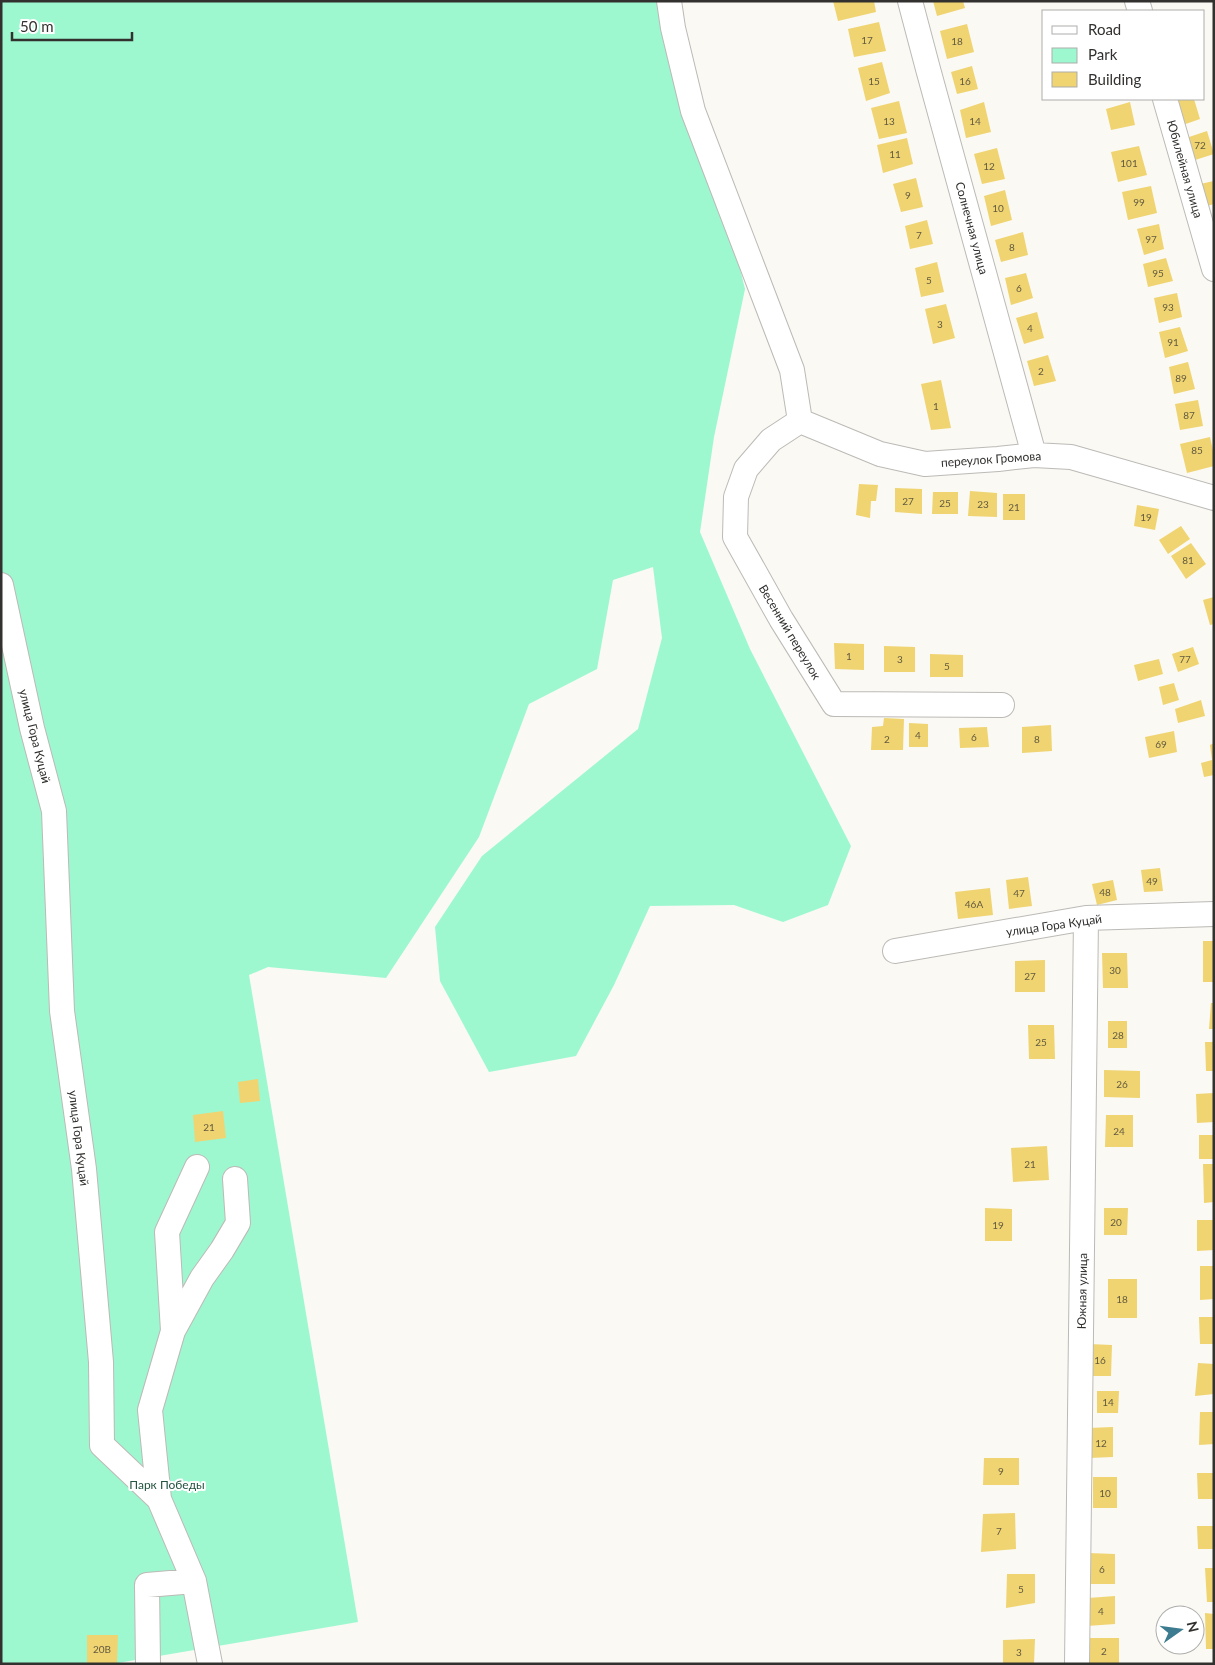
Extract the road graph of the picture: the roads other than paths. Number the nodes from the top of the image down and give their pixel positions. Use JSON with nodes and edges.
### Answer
{"nodes":[{"id":1,"x":669,"y":1,"type":"edge"},
{"id":2,"x":910,"y":1,"type":"edge"},
{"id":3,"x":1165,"y":100,"type":"edge"},
{"id":4,"x":1214,"y":269,"type":"edge"},
{"id":5,"x":800,"y":421,"type":"junction"},
{"id":6,"x":1034,"y":455,"type":"junction"},
{"id":7,"x":1214,"y":498,"type":"edge"},
{"id":8,"x":1,"y":585,"type":"edge"},
{"id":9,"x":1002,"y":705,"type":"dead end"},
{"id":10,"x":1214,"y":914,"type":"edge"},
{"id":11,"x":1086,"y":918,"type":"junction"},
{"id":12,"x":895,"y":951,"type":"dead end"},
{"id":13,"x":197,"y":1166,"type":"dead end"},
{"id":14,"x":235,"y":1179,"type":"dead end"},
{"id":15,"x":173,"y":1331,"type":"junction"},
{"id":16,"x":159,"y":1499,"type":"junction"},
{"id":17,"x":194,"y":1581,"type":"junction"},
{"id":18,"x":148,"y":1664,"type":"edge"},
{"id":19,"x":210,"y":1664,"type":"edge"},
{"id":20,"x":1077,"y":1664,"type":"edge"}],
"edges":[{"from":1,"to":5,"type":"street"},
{"from":2,"to":6,"type":"street","name":"Солнечная улица"},
{"from":3,"to":4,"type":"street","name":"Юбилейная улица"},
{"from":5,"to":6,"type":"street","name":"переулок Громова"},
{"from":5,"to":9,"type":"street","name":"Весенний переулок"},
{"from":6,"to":7,"type":"street","name":"переулок Громова"},
{"from":8,"to":16,"type":"street","name":"улица Гора Куцай"},
{"from":10,"to":11,"type":"street","name":"улица Гора Куцай"},
{"from":11,"to":12,"type":"street","name":"улица Гора Куцай"},
{"from":11,"to":20,"type":"street","name":"Южная улица"},
{"from":13,"to":15,"type":"street"},
{"from":14,"to":15,"type":"street"},
{"from":15,"to":16,"type":"street"},
{"from":16,"to":17,"type":"street","name":"улица Гора Куцай"},
{"from":17,"to":18,"type":"street"},
{"from":17,"to":19,"type":"street","name":"улица Гора Куцай"}]}
